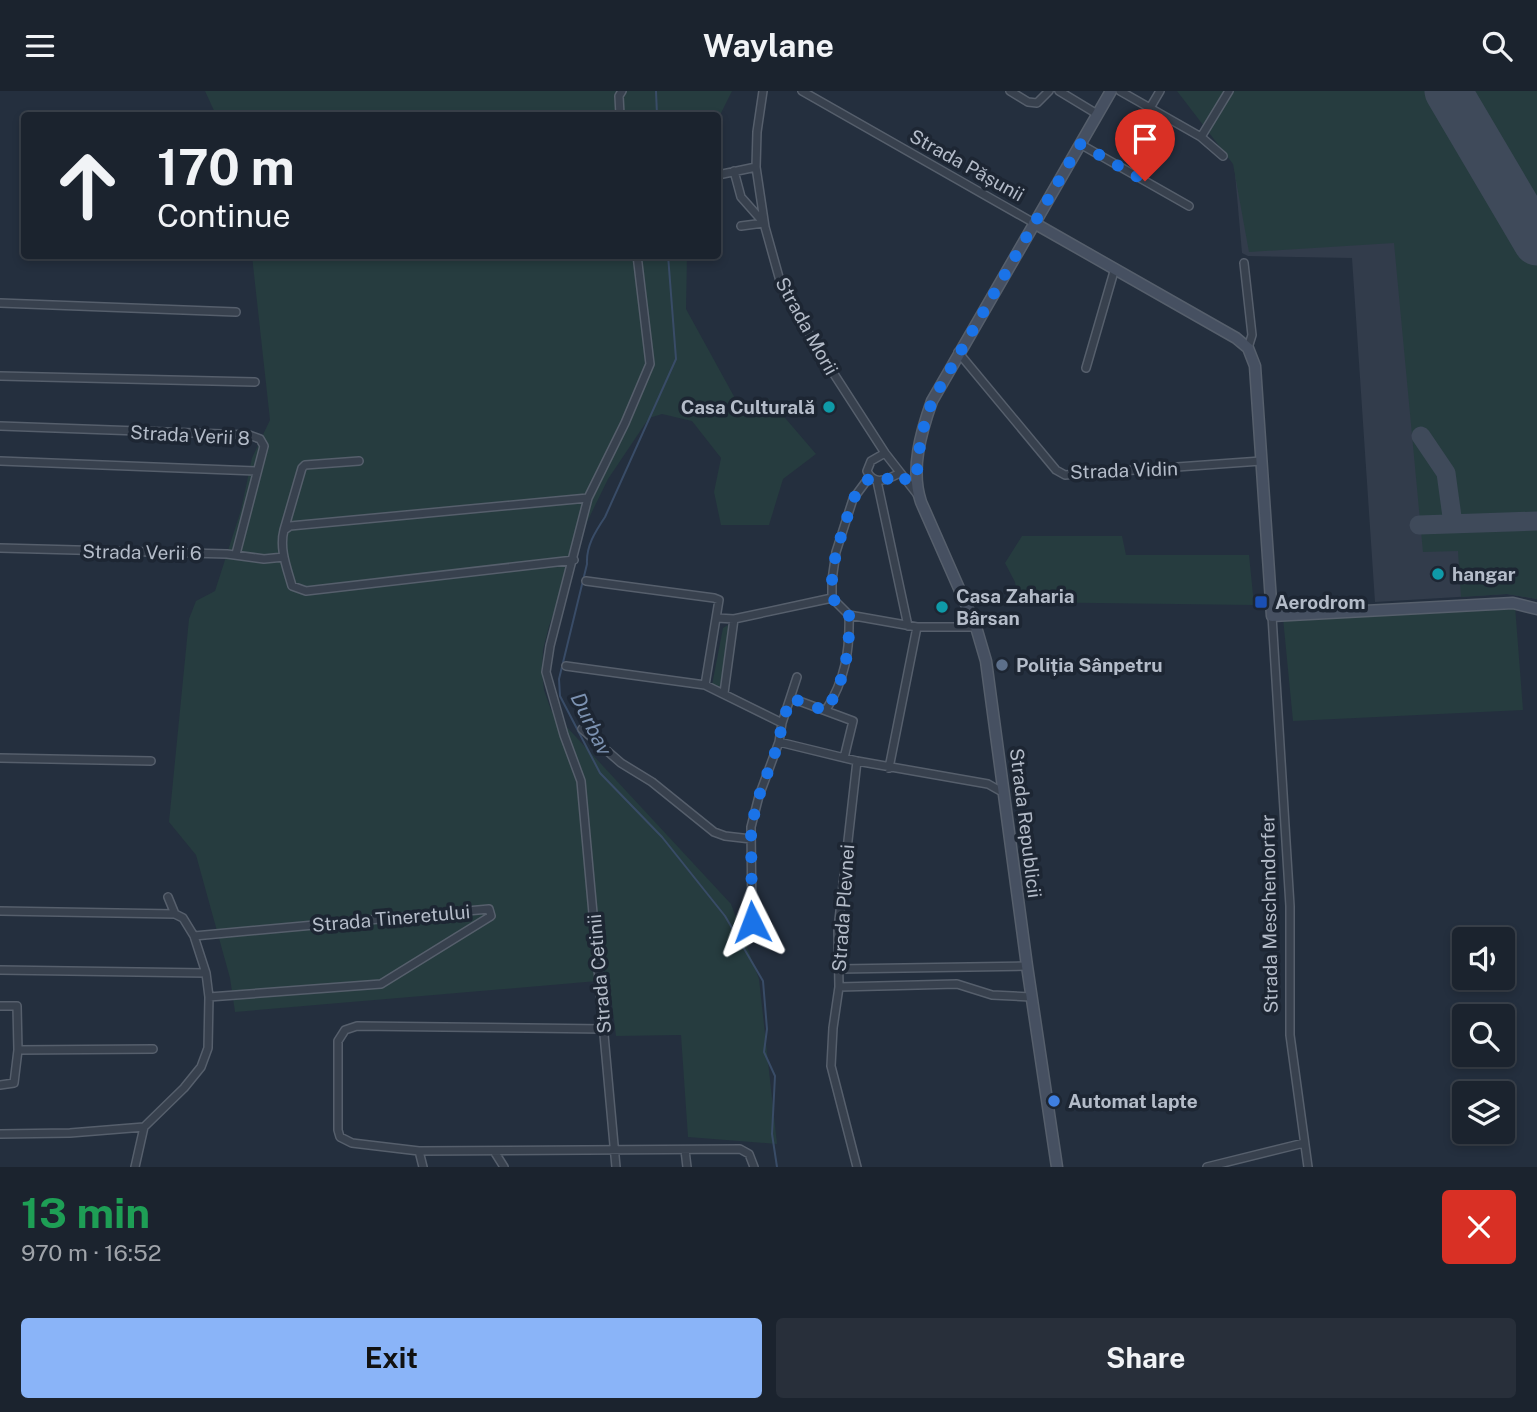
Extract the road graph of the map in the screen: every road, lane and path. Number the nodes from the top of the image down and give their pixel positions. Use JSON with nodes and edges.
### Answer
{"nodes":[{"id":1,"x":621,"y":91,"type":"edge"},
{"id":2,"x":763,"y":91,"type":"edge"},
{"id":3,"x":802,"y":91,"type":"edge"},
{"id":4,"x":1010,"y":91,"type":"edge"},
{"id":5,"x":1049,"y":91,"type":"edge"},
{"id":6,"x":1059,"y":91,"type":"edge"},
{"id":7,"x":1111,"y":91,"type":"edge"},
{"id":8,"x":1119,"y":91,"type":"edge"},
{"id":9,"x":1160,"y":91,"type":"edge"},
{"id":10,"x":1229,"y":91,"type":"edge"},
{"id":11,"x":1150,"y":108,"type":"junction"},
{"id":12,"x":620,"y":112,"type":"edge"},
{"id":13,"x":1097,"y":114,"type":"junction"},
{"id":14,"x":1201,"y":137,"type":"junction"},
{"id":15,"x":1080,"y":144,"type":"junction"},
{"id":16,"x":1223,"y":156,"type":"dead end"},
{"id":17,"x":756,"y":167,"type":"junction"},
{"id":18,"x":734,"y":171,"type":"junction"},
{"id":19,"x":721,"y":174,"type":"edge"},
{"id":20,"x":1189,"y":206,"type":"dead end"},
{"id":21,"x":764,"y":223,"type":"junction"},
{"id":22,"x":1034,"y":223,"type":"junction"},
{"id":23,"x":741,"y":226,"type":"dead end"},
{"id":24,"x":637,"y":259,"type":"edge"},
{"id":25,"x":1244,"y":263,"type":"dead end"},
{"id":26,"x":1115,"y":268,"type":"junction"},
{"id":27,"x":0,"y":303,"type":"edge"},
{"id":28,"x":236,"y":312,"type":"dead end"},
{"id":29,"x":1248,"y":348,"type":"junction"},
{"id":30,"x":958,"y":352,"type":"junction"},
{"id":31,"x":1086,"y":368,"type":"dead end"},
{"id":32,"x":0,"y":376,"type":"edge"},
{"id":33,"x":255,"y":381,"type":"dead end"},
{"id":34,"x":0,"y":426,"type":"edge"},
{"id":35,"x":885,"y":453,"type":"junction"},
{"id":36,"x":0,"y":461,"type":"edge"},
{"id":37,"x":359,"y":461,"type":"dead end"},
{"id":38,"x":1261,"y":461,"type":"junction"},
{"id":39,"x":257,"y":471,"type":"junction"},
{"id":40,"x":902,"y":476,"type":"junction"},
{"id":41,"x":874,"y":479,"type":"junction"},
{"id":42,"x":916,"y":480,"type":"junction"},
{"id":43,"x":919,"y":496,"type":"junction"},
{"id":44,"x":588,"y":498,"type":"junction"},
{"id":45,"x":284,"y":530,"type":"junction"},
{"id":46,"x":0,"y":548,"type":"edge"},
{"id":47,"x":236,"y":554,"type":"junction"},
{"id":48,"x":284,"y":557,"type":"junction"},
{"id":49,"x":573,"y":560,"type":"junction"},
{"id":50,"x":586,"y":581,"type":"dead end"},
{"id":51,"x":832,"y":598,"type":"junction"},
{"id":52,"x":1537,"y":609,"type":"edge"},
{"id":53,"x":849,"y":615,"type":"junction"},
{"id":54,"x":1272,"y":617,"type":"junction"},
{"id":55,"x":717,"y":618,"type":"junction"},
{"id":56,"x":734,"y":619,"type":"junction"},
{"id":57,"x":908,"y":626,"type":"junction"},
{"id":58,"x":917,"y":627,"type":"junction"},
{"id":59,"x":976,"y":627,"type":"junction"},
{"id":60,"x":566,"y":666,"type":"dead end"},
{"id":61,"x":797,"y":677,"type":"dead end"},
{"id":62,"x":705,"y":685,"type":"junction"},
{"id":63,"x":724,"y":693,"type":"junction"},
{"id":64,"x":791,"y":698,"type":"junction"},
{"id":65,"x":826,"y":711,"type":"junction"},
{"id":66,"x":782,"y":723,"type":"junction"},
{"id":67,"x":582,"y":729,"type":"dead end"},
{"id":68,"x":779,"y":742,"type":"junction"},
{"id":69,"x":0,"y":758,"type":"edge"},
{"id":70,"x":844,"y":758,"type":"junction"},
{"id":71,"x":152,"y":761,"type":"dead end"},
{"id":72,"x":857,"y":761,"type":"junction"},
{"id":73,"x":889,"y":768,"type":"junction"},
{"id":74,"x":1002,"y":775,"type":"junction"},
{"id":75,"x":988,"y":784,"type":"junction"},
{"id":76,"x":1004,"y":793,"type":"junction"},
{"id":77,"x":751,"y":839,"type":"junction"},
{"id":78,"x":168,"y":897,"type":"dead end"},
{"id":79,"x":0,"y":911,"type":"edge"},
{"id":80,"x":175,"y":914,"type":"junction"},
{"id":81,"x":752,"y":922,"type":"dead end"},
{"id":82,"x":194,"y":936,"type":"junction"},
{"id":83,"x":1027,"y":966,"type":"junction"},
{"id":84,"x":839,"y":968,"type":"junction"},
{"id":85,"x":0,"y":970,"type":"edge"},
{"id":86,"x":206,"y":974,"type":"junction"},
{"id":87,"x":839,"y":987,"type":"junction"},
{"id":88,"x":209,"y":997,"type":"junction"},
{"id":89,"x":1031,"y":997,"type":"junction"},
{"id":90,"x":0,"y":1006,"type":"edge"},
{"id":91,"x":604,"y":1029,"type":"junction"},
{"id":92,"x":153,"y":1049,"type":"dead end"},
{"id":93,"x":18,"y":1050,"type":"junction"},
{"id":94,"x":0,"y":1085,"type":"edge"},
{"id":95,"x":144,"y":1127,"type":"junction"},
{"id":96,"x":0,"y":1134,"type":"edge"},
{"id":97,"x":1304,"y":1143,"type":"junction"},
{"id":98,"x":614,"y":1150,"type":"junction"},
{"id":99,"x":685,"y":1150,"type":"junction"},
{"id":100,"x":419,"y":1151,"type":"junction"},
{"id":101,"x":494,"y":1151,"type":"junction"},
{"id":102,"x":135,"y":1167,"type":"edge"},
{"id":103,"x":423,"y":1167,"type":"edge"},
{"id":104,"x":504,"y":1167,"type":"edge"},
{"id":105,"x":616,"y":1167,"type":"edge"},
{"id":106,"x":687,"y":1167,"type":"edge"},
{"id":107,"x":754,"y":1167,"type":"edge"},
{"id":108,"x":857,"y":1167,"type":"edge"},
{"id":109,"x":1057,"y":1167,"type":"edge"},
{"id":110,"x":1207,"y":1167,"type":"edge"},
{"id":111,"x":1308,"y":1167,"type":"edge"}],
"edges":[{"from":1,"to":12,"type":"street"},
{"from":2,"to":17,"type":"street","name":"Strada Morii"},
{"from":3,"to":22,"type":"street","name":"Strada Pășunii"},
{"from":4,"to":5,"type":"street"},
{"from":6,"to":13,"type":"street"},
{"from":7,"to":13,"type":"main road","name":"Strada Republicii"},
{"from":8,"to":11,"type":"street"},
{"from":9,"to":11,"type":"street"},
{"from":10,"to":14,"type":"street"},
{"from":11,"to":14,"type":"street"},
{"from":13,"to":15,"type":"main road","name":"Strada Republicii"},
{"from":14,"to":16,"type":"street"},
{"from":15,"to":20,"type":"street"},
{"from":15,"to":22,"type":"main road","name":"Strada Republicii"},
{"from":17,"to":18,"type":"street"},
{"from":17,"to":21,"type":"street","name":"Strada Morii"},
{"from":18,"to":19,"type":"street"},
{"from":18,"to":21,"type":"street"},
{"from":21,"to":23,"type":"street"},
{"from":21,"to":35,"type":"street","name":"Strada Morii"},
{"from":22,"to":26,"type":"main road","name":"Strada Pășunii"},
{"from":22,"to":30,"type":"main road","name":"Strada Republicii"},
{"from":24,"to":44,"type":"street","name":"Strada Cetinii"},
{"from":25,"to":29,"type":"street","name":"Strada Meschendorfer"},
{"from":26,"to":29,"type":"main road","name":"Strada Pășunii"},
{"from":26,"to":31,"type":"street"},
{"from":27,"to":28,"type":"street"},
{"from":29,"to":38,"type":"main road","name":"Strada Meschendorfer"},
{"from":30,"to":38,"type":"street","name":"Strada Vidin"},
{"from":30,"to":42,"type":"main road","name":"Strada Republicii"},
{"from":32,"to":33,"type":"street"},
{"from":34,"to":39,"type":"street","name":"Strada Verii 8"},
{"from":35,"to":40,"type":"street","name":"Strada Morii"},
{"from":35,"to":41,"type":"street"},
{"from":36,"to":39,"type":"street"},
{"from":37,"to":45,"type":"street"},
{"from":38,"to":54,"type":"main road","name":"Strada Meschendorfer"},
{"from":39,"to":47,"type":"street","name":"Strada Verii 8"},
{"from":40,"to":41,"type":"street"},
{"from":40,"to":42,"type":"street"},
{"from":40,"to":43,"type":"street","name":"Strada Morii"},
{"from":41,"to":51,"type":"street"},
{"from":41,"to":57,"type":"street"},
{"from":42,"to":43,"type":"main road","name":"Strada Republicii"},
{"from":43,"to":59,"type":"main road","name":"Strada Republicii"},
{"from":44,"to":45,"type":"street"},
{"from":44,"to":49,"type":"street","name":"Strada Cetinii"},
{"from":45,"to":48,"type":"street"},
{"from":46,"to":47,"type":"street","name":"Strada Verii 6"},
{"from":47,"to":48,"type":"street","name":"Strada Verii 6"},
{"from":48,"to":49,"type":"street"},
{"from":49,"to":91,"type":"street","name":"Strada Cetinii"},
{"from":50,"to":55,"type":"street"},
{"from":51,"to":53,"type":"street"},
{"from":51,"to":56,"type":"street"},
{"from":52,"to":54,"type":"main road"},
{"from":53,"to":57,"type":"street"},
{"from":53,"to":65,"type":"street"},
{"from":54,"to":97,"type":"street","name":"Strada Meschendorfer"},
{"from":55,"to":56,"type":"street"},
{"from":55,"to":62,"type":"street"},
{"from":56,"to":63,"type":"street"},
{"from":57,"to":58,"type":"street"},
{"from":58,"to":59,"type":"street"},
{"from":58,"to":73,"type":"street"},
{"from":59,"to":74,"type":"main road","name":"Strada Republicii"},
{"from":60,"to":62,"type":"street"},
{"from":61,"to":64,"type":"street"},
{"from":62,"to":63,"type":"street"},
{"from":63,"to":66,"type":"street"},
{"from":64,"to":65,"type":"street"},
{"from":64,"to":66,"type":"street"},
{"from":65,"to":70,"type":"street"},
{"from":66,"to":68,"type":"street"},
{"from":67,"to":77,"type":"street"},
{"from":68,"to":70,"type":"street"},
{"from":68,"to":77,"type":"street"},
{"from":69,"to":71,"type":"street"},
{"from":70,"to":72,"type":"street"},
{"from":72,"to":73,"type":"street"},
{"from":72,"to":84,"type":"street","name":"Strada Plevnei"},
{"from":73,"to":75,"type":"street"},
{"from":74,"to":75,"type":"street"},
{"from":74,"to":76,"type":"main road","name":"Strada Republicii"},
{"from":75,"to":76,"type":"street"},
{"from":76,"to":83,"type":"main road","name":"Strada Republicii"},
{"from":77,"to":81,"type":"street"},
{"from":78,"to":80,"type":"street"},
{"from":79,"to":80,"type":"street"},
{"from":80,"to":82,"type":"street"},
{"from":82,"to":86,"type":"street"},
{"from":82,"to":88,"type":"street","name":"Strada Tineretului"},
{"from":83,"to":84,"type":"street"},
{"from":83,"to":89,"type":"main road","name":"Strada Republicii"},
{"from":84,"to":87,"type":"street","name":"Strada Plevnei"},
{"from":85,"to":86,"type":"street"},
{"from":86,"to":88,"type":"street"},
{"from":87,"to":89,"type":"street","name":"Strada Plevnei"},
{"from":87,"to":108,"type":"street"},
{"from":88,"to":95,"type":"street"},
{"from":89,"to":109,"type":"main road","name":"Strada Republicii"},
{"from":90,"to":93,"type":"street"},
{"from":91,"to":98,"type":"street","name":"Strada Cetinii"},
{"from":91,"to":100,"type":"street"},
{"from":92,"to":93,"type":"street"},
{"from":93,"to":94,"type":"street"},
{"from":95,"to":96,"type":"street"},
{"from":95,"to":102,"type":"street"},
{"from":97,"to":110,"type":"street"},
{"from":97,"to":111,"type":"street","name":"Strada Meschendorfer"},
{"from":98,"to":99,"type":"street"},
{"from":98,"to":101,"type":"street"},
{"from":98,"to":105,"type":"street","name":"Strada Cetinii"},
{"from":99,"to":106,"type":"street"},
{"from":99,"to":107,"type":"street"},
{"from":100,"to":101,"type":"street"},
{"from":100,"to":103,"type":"street"},
{"from":101,"to":104,"type":"street"}]}
